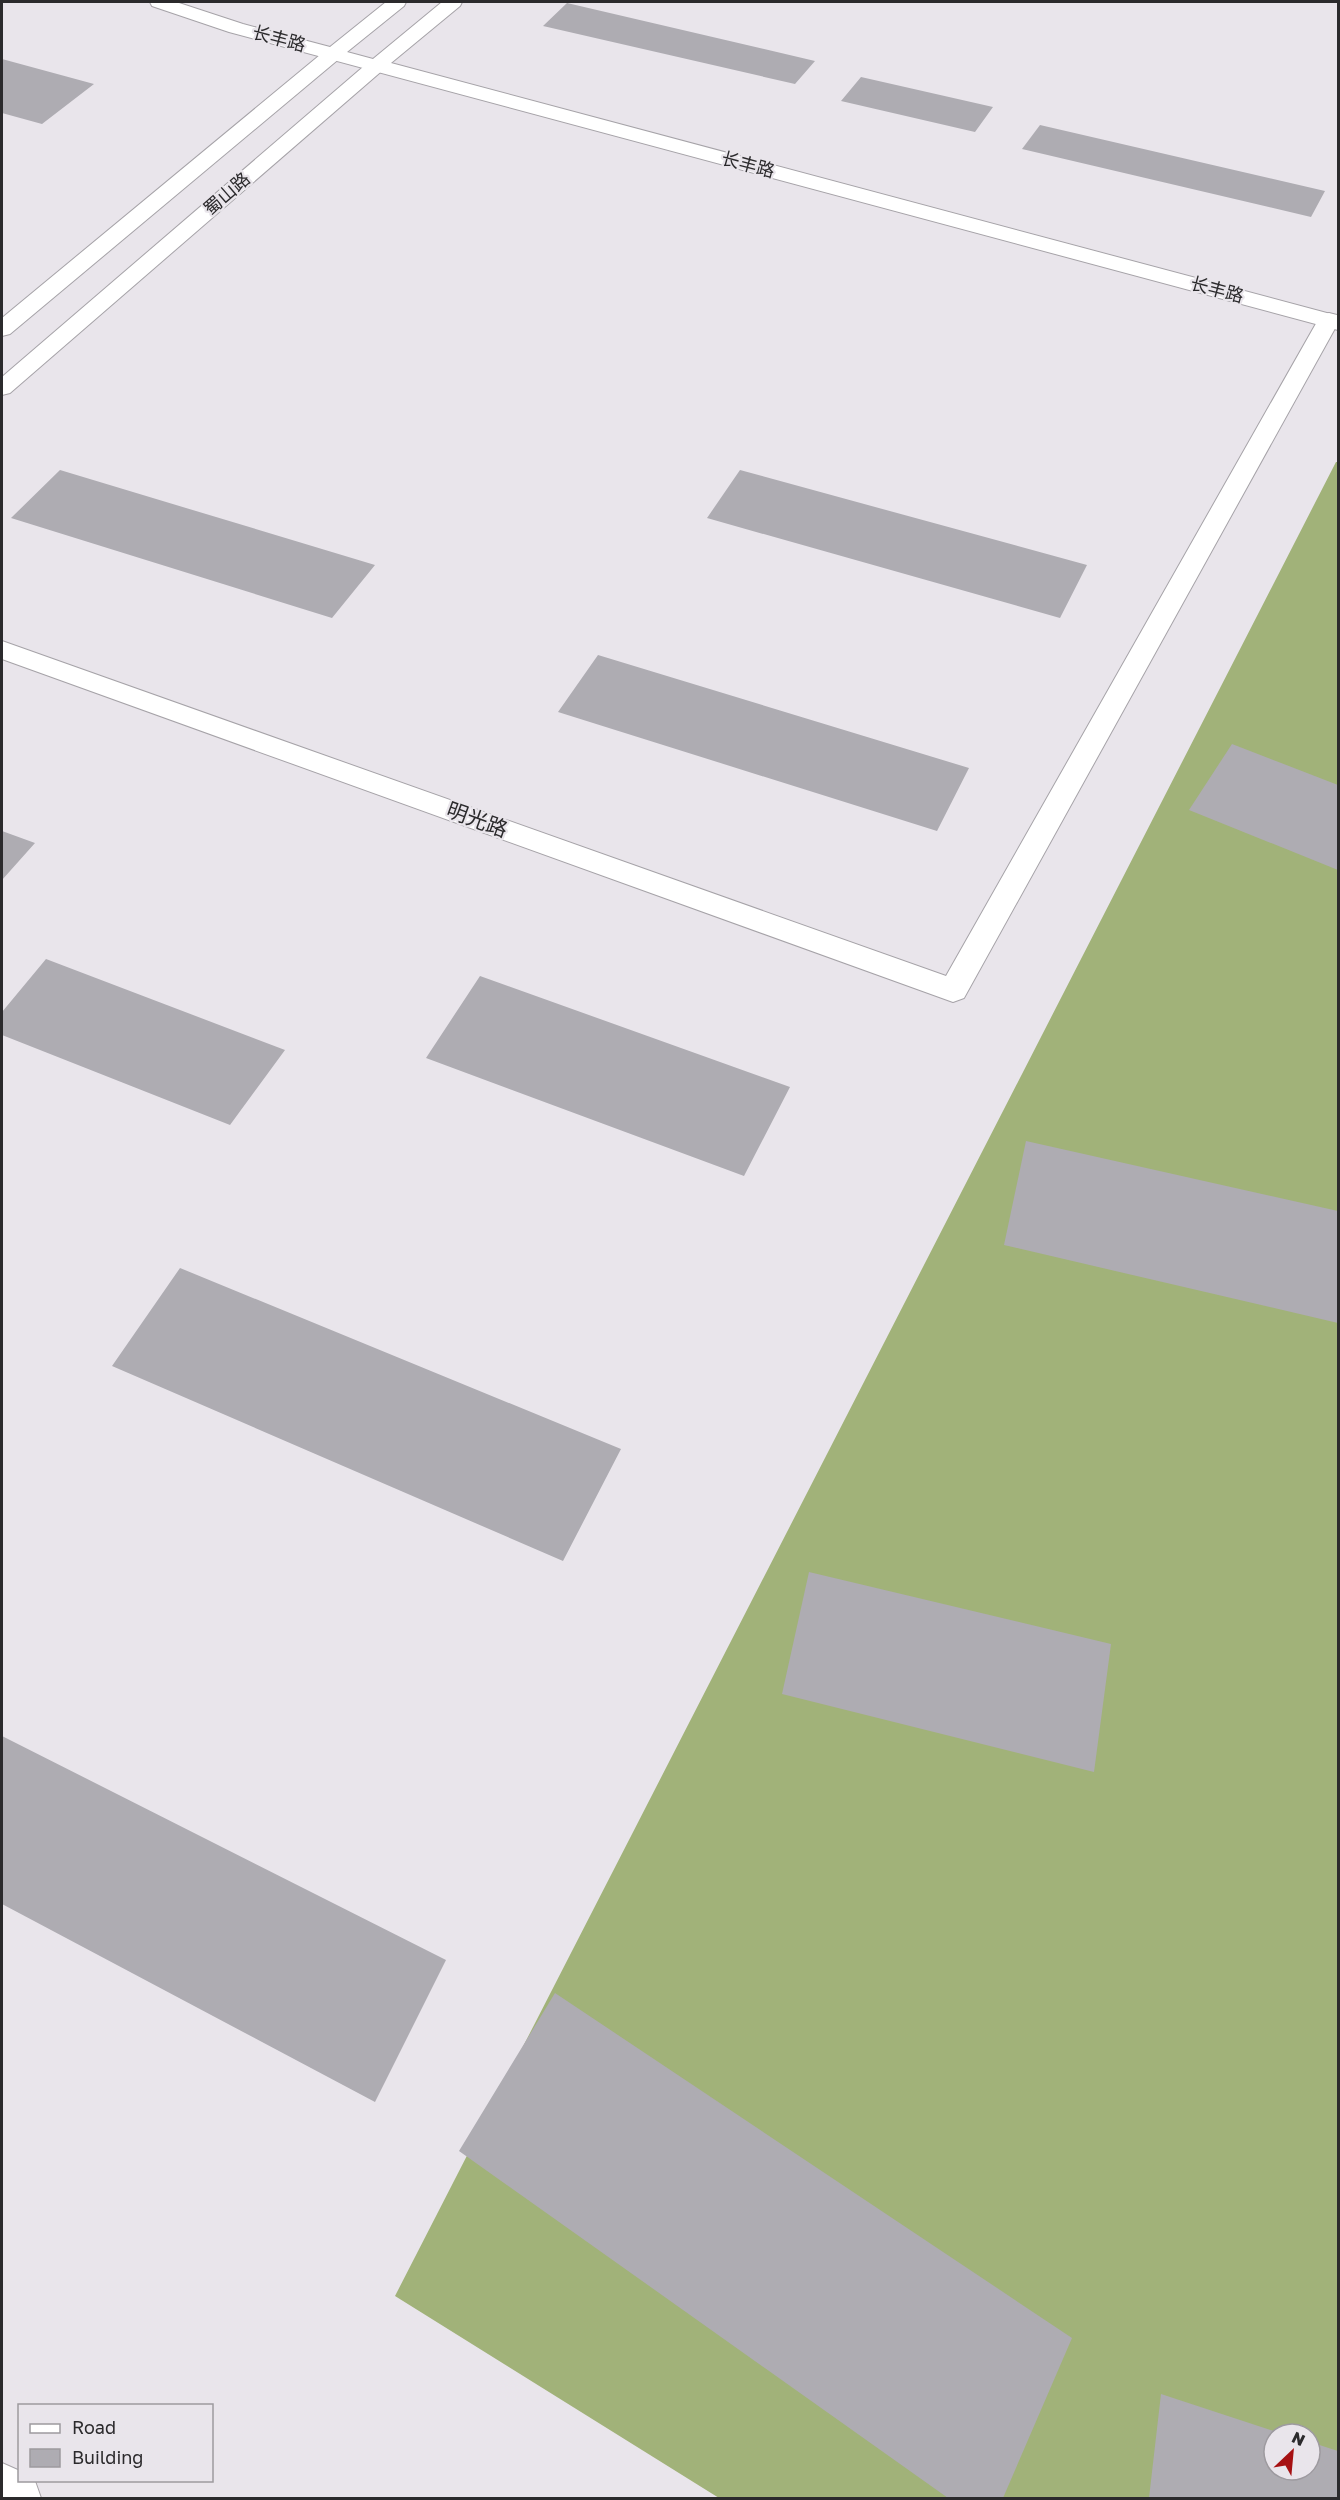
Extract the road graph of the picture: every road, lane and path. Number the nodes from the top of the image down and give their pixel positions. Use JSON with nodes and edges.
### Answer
{"nodes":[{"id":1,"x":159,"y":2,"type":"edge"},
{"id":2,"x":397,"y":2,"type":"edge"},
{"id":3,"x":453,"y":2,"type":"edge"},
{"id":4,"x":333,"y":54,"type":"junction"},
{"id":5,"x":377,"y":65,"type":"junction"},
{"id":6,"x":1334,"y":321,"type":"edge"},
{"id":7,"x":2,"y":329,"type":"edge"},
{"id":8,"x":2,"y":388,"type":"edge"},
{"id":9,"x":2,"y":650,"type":"edge"},
{"id":10,"x":2,"y":2487,"type":"edge"},
{"id":11,"x":18,"y":2499,"type":"edge"}],
"edges":[{"from":1,"to":4,"type":"street","name":"长丰路"},
{"from":2,"to":4,"type":"street","name":"蜀山路"},
{"from":3,"to":5,"type":"street","name":"蜀山路"},
{"from":4,"to":5,"type":"street","name":"长丰路"},
{"from":4,"to":7,"type":"street","name":"蜀山路"},
{"from":5,"to":6,"type":"street","name":"长丰路"},
{"from":5,"to":8,"type":"street","name":"蜀山路"},
{"from":6,"to":9,"type":"street","name":"明光路"},
{"from":10,"to":11,"type":"street"}]}
